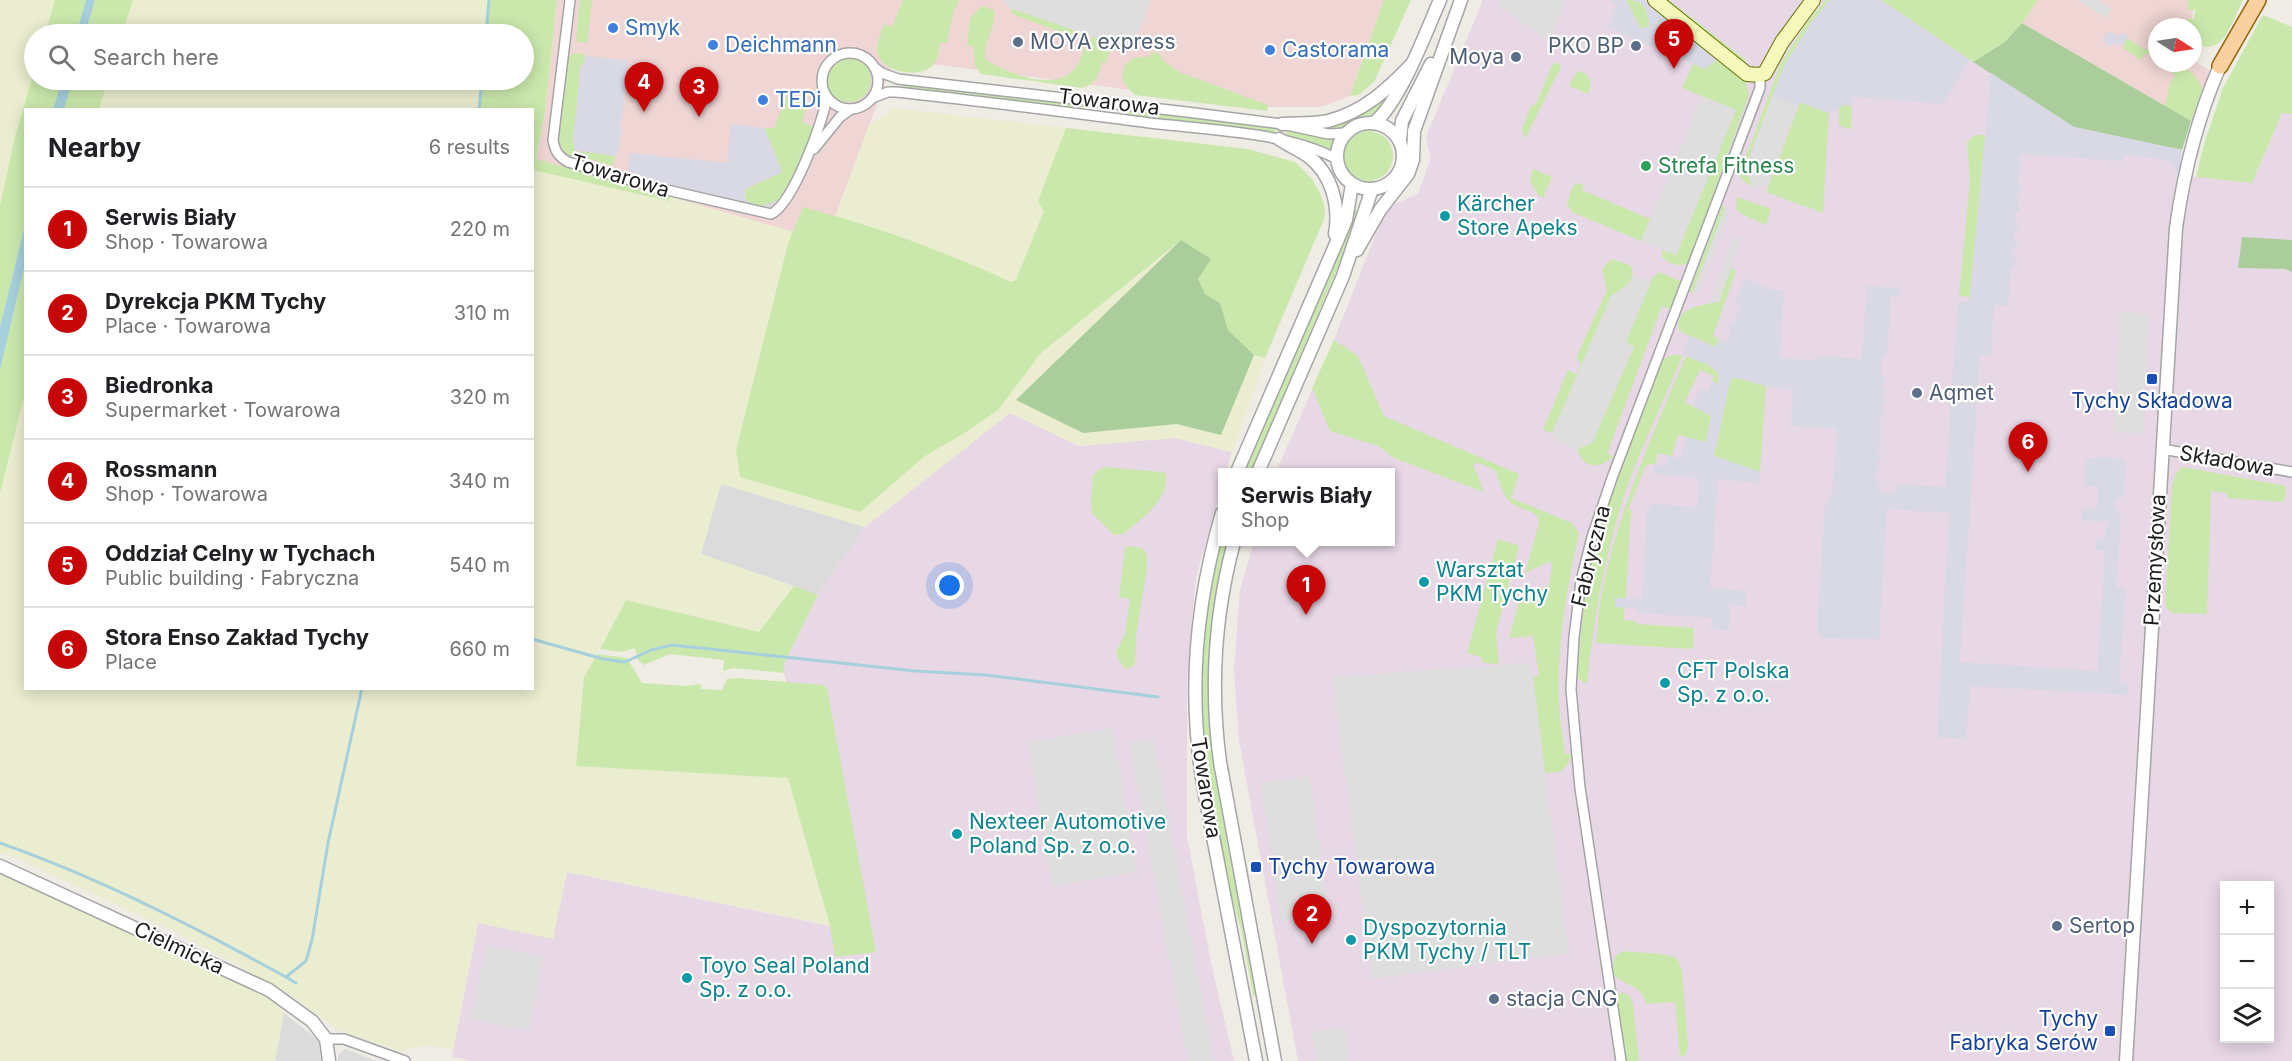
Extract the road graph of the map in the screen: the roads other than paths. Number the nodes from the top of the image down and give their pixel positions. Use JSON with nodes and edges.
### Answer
{"nodes":[{"id":1,"x":570,"y":0,"type":"edge"},
{"id":2,"x":1440,"y":0,"type":"edge"},
{"id":3,"x":1655,"y":0,"type":"edge"},
{"id":4,"x":1813,"y":0,"type":"edge"},
{"id":5,"x":2255,"y":1,"type":"edge"},
{"id":6,"x":1460,"y":3,"type":"edge"},
{"id":7,"x":1450,"y":26,"type":"junction"},
{"id":8,"x":1411,"y":65,"type":"junction"},
{"id":9,"x":2220,"y":66,"type":"joint"},
{"id":10,"x":874,"y":67,"type":"junction"},
{"id":11,"x":1760,"y":75,"type":"junction"},
{"id":12,"x":827,"y":97,"type":"junction"},
{"id":13,"x":872,"y":98,"type":"junction"},
{"id":14,"x":851,"y":109,"type":"junction"},
{"id":15,"x":1374,"y":123,"type":"junction"},
{"id":16,"x":1282,"y":124,"type":"junction"},
{"id":17,"x":1346,"y":133,"type":"junction"},
{"id":18,"x":1279,"y":139,"type":"junction"},
{"id":19,"x":1400,"y":139,"type":"junction"},
{"id":20,"x":807,"y":158,"type":"junction"},
{"id":21,"x":1337,"y":159,"type":"junction"},
{"id":22,"x":1352,"y":184,"type":"junction"},
{"id":23,"x":1372,"y":189,"type":"junction"},
{"id":24,"x":1330,"y":255,"type":"junction"},
{"id":25,"x":1343,"y":276,"type":"junction"},
{"id":26,"x":2162,"y":449,"type":"junction"},
{"id":27,"x":1240,"y":468,"type":"edge"},
{"id":28,"x":1259,"y":468,"type":"edge"},
{"id":29,"x":2292,"y":472,"type":"edge"},
{"id":30,"x":1218,"y":527,"type":"edge"},
{"id":31,"x":1233,"y":546,"type":"edge"},
{"id":32,"x":0,"y":866,"type":"edge"},
{"id":33,"x":1267,"y":1018,"type":"junction"},
{"id":34,"x":1249,"y":1021,"type":"junction"},
{"id":35,"x":326,"y":1039,"type":"junction"},
{"id":36,"x":329,"y":1061,"type":"edge"},
{"id":37,"x":405,"y":1061,"type":"edge"},
{"id":38,"x":1256,"y":1061,"type":"edge"},
{"id":39,"x":1275,"y":1061,"type":"edge"},
{"id":40,"x":1621,"y":1061,"type":"edge"},
{"id":41,"x":2126,"y":1061,"type":"edge"}],
"edges":[{"from":1,"to":20,"type":"street","name":"Towarowa"},
{"from":2,"to":8,"type":"street"},
{"from":3,"to":11,"type":"main road"},
{"from":4,"to":11,"type":"main road","name":"Fabryczna"},
{"from":5,"to":9,"type":"main road"},
{"from":6,"to":7,"type":"street"},
{"from":7,"to":19,"type":"street"},
{"from":7,"to":25,"type":"street"},
{"from":8,"to":15,"type":"street"},
{"from":8,"to":16,"type":"street"},
{"from":9,"to":26,"type":"street","name":"Przemysłowa"},
{"from":10,"to":12,"type":"street"},
{"from":10,"to":13,"type":"street"},
{"from":10,"to":16,"type":"street","name":"Towarowa"},
{"from":11,"to":40,"type":"street","name":"Fabryczna"},
{"from":12,"to":14,"type":"street"},
{"from":12,"to":20,"type":"street","name":"Towarowa"},
{"from":13,"to":14,"type":"street"},
{"from":13,"to":18,"type":"street","name":"Towarowa"},
{"from":14,"to":20,"type":"street","name":"Towarowa"},
{"from":15,"to":17,"type":"street"},
{"from":15,"to":19,"type":"street"},
{"from":16,"to":17,"type":"street","name":"Towarowa"},
{"from":17,"to":21,"type":"street"},
{"from":18,"to":21,"type":"street","name":"Towarowa"},
{"from":18,"to":24,"type":"street"},
{"from":19,"to":23,"type":"street"},
{"from":21,"to":22,"type":"street"},
{"from":22,"to":23,"type":"street"},
{"from":22,"to":24,"type":"street"},
{"from":23,"to":25,"type":"street"},
{"from":24,"to":27,"type":"street"},
{"from":25,"to":28,"type":"street"},
{"from":26,"to":29,"type":"street","name":"Składowa"},
{"from":26,"to":41,"type":"street","name":"Przemysłowa"},
{"from":30,"to":34,"type":"street","name":"Towarowa"},
{"from":31,"to":33,"type":"street","name":"Towarowa"},
{"from":32,"to":35,"type":"street","name":"Cielmicka"},
{"from":33,"to":34,"type":"street"},
{"from":33,"to":39,"type":"street","name":"Towarowa"},
{"from":34,"to":38,"type":"street","name":"Towarowa"},
{"from":35,"to":36,"type":"street"},
{"from":35,"to":37,"type":"street"}]}
